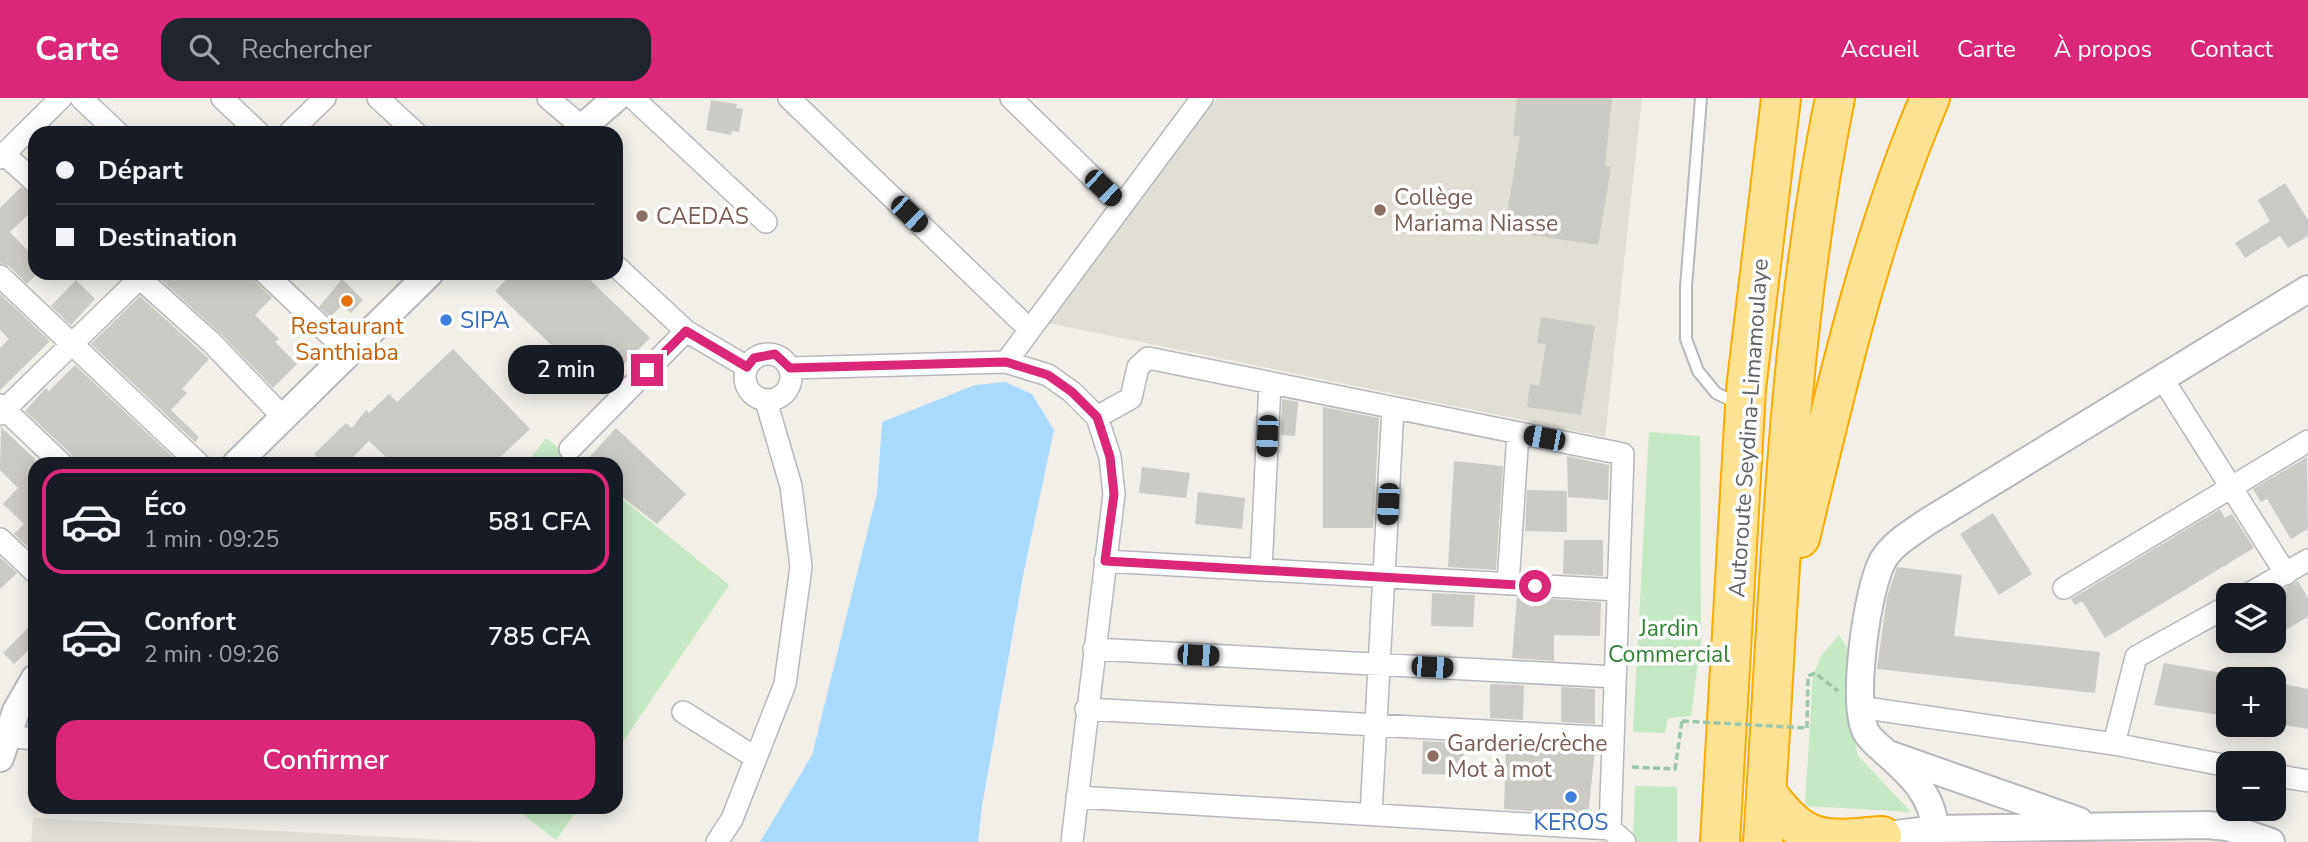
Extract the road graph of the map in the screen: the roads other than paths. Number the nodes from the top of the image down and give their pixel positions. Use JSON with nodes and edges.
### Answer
{"nodes":[{"id":1,"x":81,"y":98,"type":"edge"},
{"id":2,"x":222,"y":98,"type":"edge"},
{"id":3,"x":325,"y":98,"type":"edge"},
{"id":4,"x":378,"y":98,"type":"edge"},
{"id":5,"x":548,"y":98,"type":"edge"},
{"id":6,"x":616,"y":98,"type":"edge"},
{"id":7,"x":633,"y":98,"type":"edge"},
{"id":8,"x":789,"y":98,"type":"edge"},
{"id":9,"x":1011,"y":98,"type":"edge"},
{"id":10,"x":1202,"y":98,"type":"edge"},
{"id":11,"x":1701,"y":98,"type":"edge"},
{"id":12,"x":1755,"y":98,"type":"edge"},
{"id":13,"x":1782,"y":98,"type":"edge"},
{"id":14,"x":1835,"y":98,"type":"edge"},
{"id":15,"x":1930,"y":98,"type":"edge"},
{"id":16,"x":48,"y":102,"type":"edge"},
{"id":17,"x":111,"y":126,"type":"edge"},
{"id":18,"x":252,"y":126,"type":"edge"},
{"id":19,"x":296,"y":126,"type":"edge"},
{"id":20,"x":408,"y":126,"type":"edge"},
{"id":21,"x":575,"y":126,"type":"edge"},
{"id":22,"x":584,"y":126,"type":"edge"},
{"id":23,"x":2,"y":156,"type":"edge"},
{"id":24,"x":28,"y":176,"type":"edge"},
{"id":25,"x":1122,"y":206,"type":"junction"},
{"id":26,"x":766,"y":222,"type":"dead end"},
{"id":27,"x":623,"y":272,"type":"edge"},
{"id":28,"x":0,"y":276,"type":"edge"},
{"id":29,"x":135,"y":280,"type":"edge"},
{"id":30,"x":145,"y":280,"type":"edge"},
{"id":31,"x":272,"y":280,"type":"edge"},
{"id":32,"x":416,"y":280,"type":"edge"},
{"id":33,"x":2308,"y":289,"type":"edge"},
{"id":34,"x":1029,"y":329,"type":"junction"},
{"id":35,"x":686,"y":331,"type":"junction"},
{"id":36,"x":72,"y":344,"type":"junction"},
{"id":37,"x":348,"y":352,"type":"junction"},
{"id":38,"x":1006,"y":362,"type":"junction"},
{"id":39,"x":747,"y":367,"type":"junction"},
{"id":40,"x":790,"y":368,"type":"junction"},
{"id":41,"x":2162,"y":378,"type":"junction"},
{"id":42,"x":1270,"y":383,"type":"junction"},
{"id":43,"x":1746,"y":399,"type":"junction"},
{"id":44,"x":766,"y":401,"type":"junction"},
{"id":45,"x":1393,"y":408,"type":"junction"},
{"id":46,"x":2,"y":409,"type":"edge"},
{"id":47,"x":282,"y":417,"type":"junction"},
{"id":48,"x":1097,"y":417,"type":"junction"},
{"id":49,"x":1518,"y":433,"type":"junction"},
{"id":50,"x":2308,"y":441,"type":"edge"},
{"id":51,"x":570,"y":449,"type":"dead end"},
{"id":52,"x":54,"y":457,"type":"edge"},
{"id":53,"x":192,"y":457,"type":"edge"},
{"id":54,"x":243,"y":457,"type":"edge"},
{"id":55,"x":2230,"y":486,"type":"junction"},
{"id":56,"x":0,"y":539,"type":"edge"},
{"id":57,"x":2308,"y":560,"type":"edge"},
{"id":58,"x":1105,"y":561,"type":"junction"},
{"id":59,"x":28,"y":565,"type":"edge"},
{"id":60,"x":1261,"y":570,"type":"junction"},
{"id":61,"x":2286,"y":574,"type":"junction"},
{"id":62,"x":1384,"y":577,"type":"junction"},
{"id":63,"x":2270,"y":583,"type":"edge"},
{"id":64,"x":1508,"y":584,"type":"junction"},
{"id":65,"x":2064,"y":588,"type":"dead end"},
{"id":66,"x":1618,"y":590,"type":"junction"},
{"id":67,"x":2216,"y":613,"type":"edge"},
{"id":68,"x":1094,"y":649,"type":"junction"},
{"id":69,"x":1379,"y":664,"type":"junction"},
{"id":70,"x":1773,"y":674,"type":"junction"},
{"id":71,"x":1615,"y":677,"type":"junction"},
{"id":72,"x":28,"y":693,"type":"edge"},
{"id":73,"x":1859,"y":707,"type":"junction"},
{"id":74,"x":1086,"y":709,"type":"junction"},
{"id":75,"x":683,"y":712,"type":"dead end"},
{"id":76,"x":1376,"y":724,"type":"junction"},
{"id":77,"x":1613,"y":738,"type":"junction"},
{"id":78,"x":28,"y":741,"type":"edge"},
{"id":79,"x":2115,"y":744,"type":"junction"},
{"id":80,"x":3,"y":747,"type":"edge"},
{"id":81,"x":1886,"y":753,"type":"junction"},
{"id":82,"x":756,"y":758,"type":"junction"},
{"id":83,"x":2216,"y":764,"type":"edge"},
{"id":84,"x":2286,"y":778,"type":"edge"},
{"id":85,"x":2308,"y":782,"type":"edge"},
{"id":86,"x":1766,"y":792,"type":"junction"},
{"id":87,"x":1077,"y":797,"type":"junction"},
{"id":88,"x":1371,"y":814,"type":"junction"},
{"id":89,"x":2094,"y":834,"type":"edge"},
{"id":90,"x":1617,"y":835,"type":"edge"},
{"id":91,"x":1934,"y":836,"type":"edge"},
{"id":92,"x":1877,"y":839,"type":"edge"},
{"id":93,"x":717,"y":842,"type":"edge"},
{"id":94,"x":1072,"y":842,"type":"edge"},
{"id":95,"x":1720,"y":842,"type":"edge"},
{"id":96,"x":1763,"y":842,"type":"edge"},
{"id":97,"x":2271,"y":842,"type":"edge"}],
"edges":[{"from":1,"to":17,"type":"street"},
{"from":2,"to":18,"type":"street"},
{"from":3,"to":19,"type":"street"},
{"from":4,"to":20,"type":"street"},
{"from":5,"to":21,"type":"street"},
{"from":6,"to":22,"type":"street"},
{"from":7,"to":26,"type":"street"},
{"from":8,"to":34,"type":"street"},
{"from":9,"to":25,"type":"street"},
{"from":10,"to":25,"type":"street"},
{"from":11,"to":43,"type":"lane"},
{"from":12,"to":43,"type":"highway"},
{"from":13,"to":43,"type":"highway","name":"Autoroute Seydina-Limamoulaye"},
{"from":14,"to":70,"type":"highway"},
{"from":15,"to":70,"type":"highway"},
{"from":16,"to":23,"type":"street"},
{"from":23,"to":24,"type":"street"},
{"from":25,"to":34,"type":"street"},
{"from":27,"to":35,"type":"street"},
{"from":28,"to":36,"type":"street"},
{"from":29,"to":36,"type":"street"},
{"from":30,"to":47,"type":"street"},
{"from":31,"to":37,"type":"street"},
{"from":32,"to":37,"type":"street"},
{"from":33,"to":41,"type":"street"},
{"from":34,"to":38,"type":"street"},
{"from":35,"to":39,"type":"street"},
{"from":35,"to":51,"type":"street"},
{"from":36,"to":46,"type":"street"},
{"from":36,"to":53,"type":"street"},
{"from":37,"to":47,"type":"street"},
{"from":38,"to":40,"type":"street"},
{"from":38,"to":48,"type":"street"},
{"from":39,"to":40,"type":"street"},
{"from":39,"to":44,"type":"street"},
{"from":40,"to":44,"type":"street"},
{"from":41,"to":55,"type":"street"},
{"from":41,"to":73,"type":"street"},
{"from":42,"to":45,"type":"street"},
{"from":42,"to":48,"type":"street"},
{"from":42,"to":60,"type":"street"},
{"from":43,"to":95,"type":"highway","name":"Autoroute Seydina-Limamoulaye"},
{"from":44,"to":82,"type":"street"},
{"from":45,"to":49,"type":"street"},
{"from":45,"to":62,"type":"street"},
{"from":46,"to":52,"type":"street"},
{"from":47,"to":54,"type":"street"},
{"from":48,"to":58,"type":"street"},
{"from":49,"to":64,"type":"street"},
{"from":49,"to":66,"type":"street"},
{"from":50,"to":55,"type":"street"},
{"from":55,"to":61,"type":"street"},
{"from":55,"to":65,"type":"street"},
{"from":56,"to":59,"type":"street"},
{"from":57,"to":61,"type":"street"},
{"from":58,"to":60,"type":"street"},
{"from":58,"to":68,"type":"street"},
{"from":60,"to":62,"type":"street"},
{"from":61,"to":63,"type":"street"},
{"from":62,"to":64,"type":"street"},
{"from":62,"to":69,"type":"street"},
{"from":64,"to":66,"type":"street"},
{"from":66,"to":71,"type":"street"},
{"from":67,"to":79,"type":"street"},
{"from":68,"to":69,"type":"street"},
{"from":68,"to":74,"type":"street"},
{"from":69,"to":71,"type":"street"},
{"from":69,"to":76,"type":"street"},
{"from":70,"to":86,"type":"highway"},
{"from":71,"to":77,"type":"street"},
{"from":72,"to":80,"type":"street"},
{"from":73,"to":79,"type":"street"},
{"from":73,"to":81,"type":"street"},
{"from":74,"to":76,"type":"street"},
{"from":74,"to":87,"type":"street"},
{"from":75,"to":82,"type":"street"},
{"from":76,"to":77,"type":"street"},
{"from":76,"to":88,"type":"street"},
{"from":77,"to":90,"type":"street"},
{"from":78,"to":80,"type":"street"},
{"from":79,"to":83,"type":"street"},
{"from":81,"to":89,"type":"street"},
{"from":81,"to":91,"type":"street"},
{"from":82,"to":93,"type":"street"},
{"from":84,"to":85,"type":"street"},
{"from":86,"to":92,"type":"highway"},
{"from":86,"to":96,"type":"highway"},
{"from":87,"to":88,"type":"street"},
{"from":87,"to":94,"type":"street"},
{"from":88,"to":90,"type":"street"},
{"from":89,"to":91,"type":"street"},
{"from":89,"to":97,"type":"street"},
{"from":91,"to":92,"type":"street"}]}
